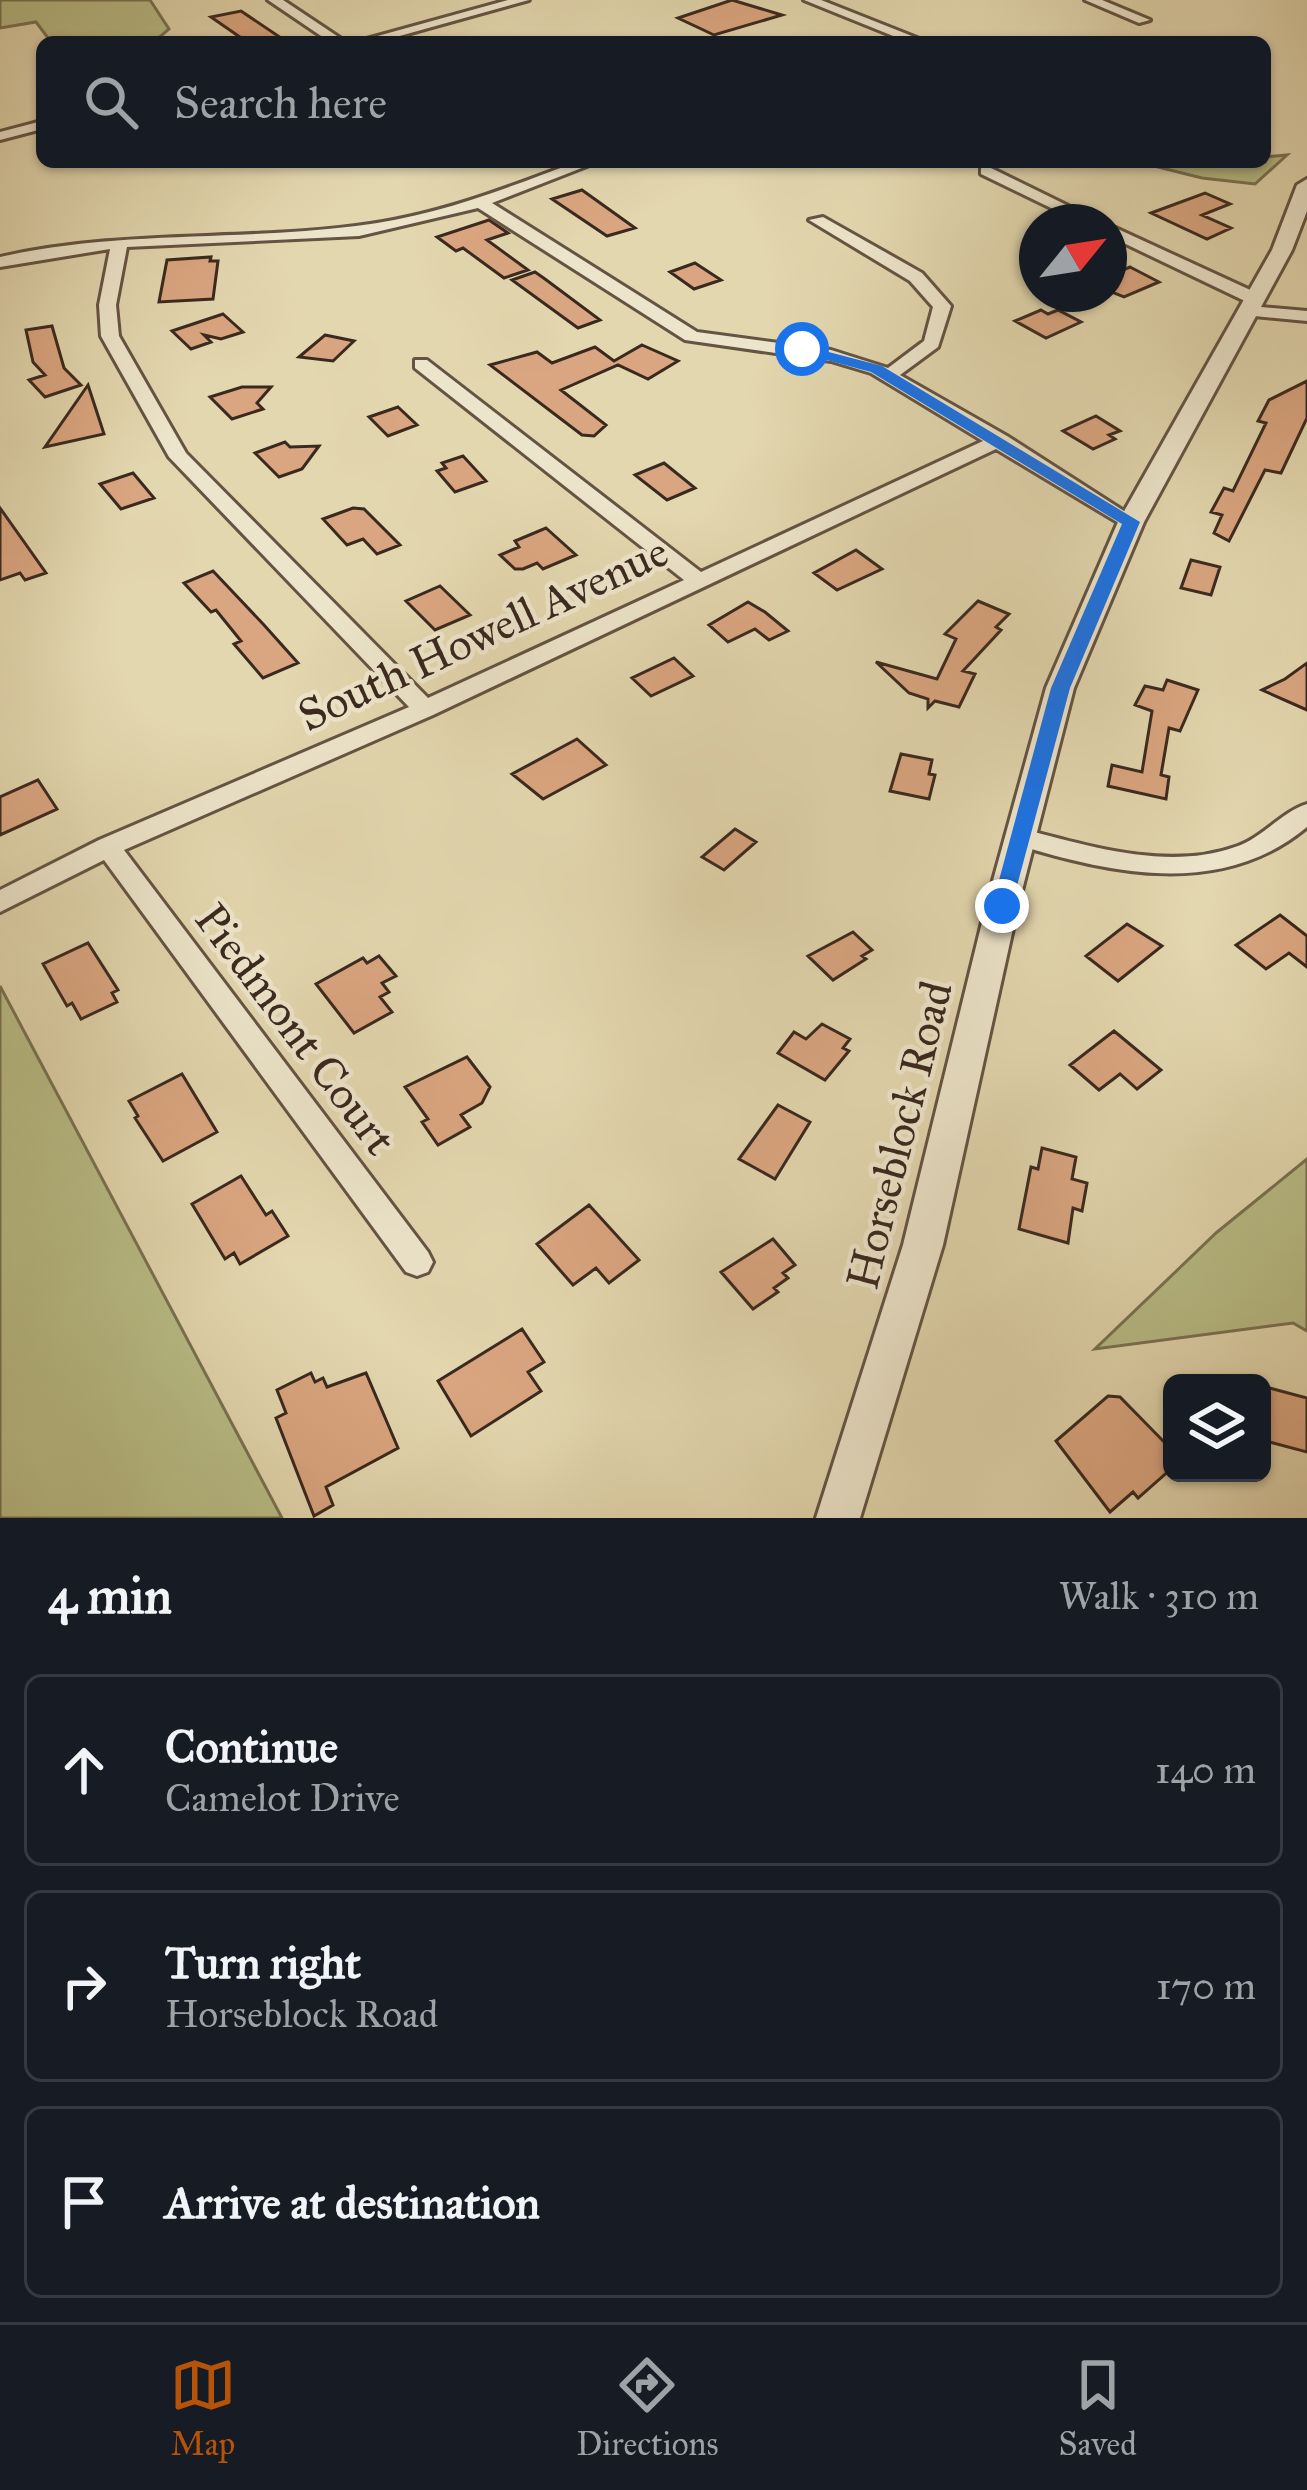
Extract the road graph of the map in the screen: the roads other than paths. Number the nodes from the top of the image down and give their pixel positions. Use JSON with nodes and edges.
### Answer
{"nodes":[{"id":1,"x":274,"y":0,"type":"edge"},
{"id":2,"x":523,"y":0,"type":"edge"},
{"id":3,"x":810,"y":0,"type":"edge"},
{"id":4,"x":1091,"y":0,"type":"edge"},
{"id":5,"x":1144,"y":20,"type":"dead end"},
{"id":6,"x":330,"y":36,"type":"edge"},
{"id":7,"x":385,"y":36,"type":"edge"},
{"id":8,"x":904,"y":36,"type":"edge"},
{"id":9,"x":36,"y":127,"type":"edge"},
{"id":10,"x":0,"y":136,"type":"edge"},
{"id":11,"x":575,"y":168,"type":"edge"},
{"id":12,"x":986,"y":171,"type":"dead end"},
{"id":13,"x":1307,"y":185,"type":"edge"},
{"id":14,"x":482,"y":204,"type":"junction"},
{"id":15,"x":1055,"y":204,"type":"edge"},
{"id":16,"x":818,"y":220,"type":"dead end"},
{"id":17,"x":1127,"y":240,"type":"edge"},
{"id":18,"x":120,"y":242,"type":"junction"},
{"id":19,"x":0,"y":262,"type":"edge"},
{"id":20,"x":1251,"y":305,"type":"junction"},
{"id":21,"x":1307,"y":316,"type":"edge"},
{"id":22,"x":421,"y":364,"type":"dead end"},
{"id":23,"x":888,"y":376,"type":"junction"},
{"id":24,"x":1000,"y":440,"type":"junction"},
{"id":25,"x":1131,"y":522,"type":"junction"},
{"id":26,"x":699,"y":581,"type":"junction"},
{"id":27,"x":425,"y":709,"type":"junction"},
{"id":28,"x":1307,"y":814,"type":"edge"},
{"id":29,"x":1023,"y":838,"type":"junction"},
{"id":30,"x":108,"y":847,"type":"junction"},
{"id":31,"x":0,"y":902,"type":"edge"},
{"id":32,"x":417,"y":1262,"type":"dead end"},
{"id":33,"x":838,"y":1518,"type":"edge"}],
"edges":[{"from":1,"to":6,"type":"street"},
{"from":2,"to":7,"type":"street"},
{"from":3,"to":8,"type":"street"},
{"from":4,"to":5,"type":"street"},
{"from":9,"to":10,"type":"street"},
{"from":11,"to":14,"type":"street"},
{"from":12,"to":15,"type":"street"},
{"from":13,"to":20,"type":"street","name":"Horseblock Road"},
{"from":14,"to":18,"type":"street"},
{"from":14,"to":23,"type":"street"},
{"from":16,"to":23,"type":"street"},
{"from":17,"to":20,"type":"street"},
{"from":18,"to":19,"type":"street"},
{"from":18,"to":27,"type":"street"},
{"from":20,"to":21,"type":"street"},
{"from":20,"to":25,"type":"street","name":"Horseblock Road"},
{"from":22,"to":26,"type":"street"},
{"from":23,"to":24,"type":"street"},
{"from":24,"to":25,"type":"street"},
{"from":24,"to":26,"type":"street","name":"South Howell Avenue"},
{"from":25,"to":29,"type":"street","name":"Horseblock Road"},
{"from":26,"to":27,"type":"street","name":"South Howell Avenue"},
{"from":27,"to":30,"type":"street","name":"South Howell Avenue"},
{"from":28,"to":29,"type":"street"},
{"from":29,"to":33,"type":"street","name":"Horseblock Road"},
{"from":30,"to":31,"type":"street","name":"South Howell Avenue"},
{"from":30,"to":32,"type":"street","name":"Piedmont Court"}]}
